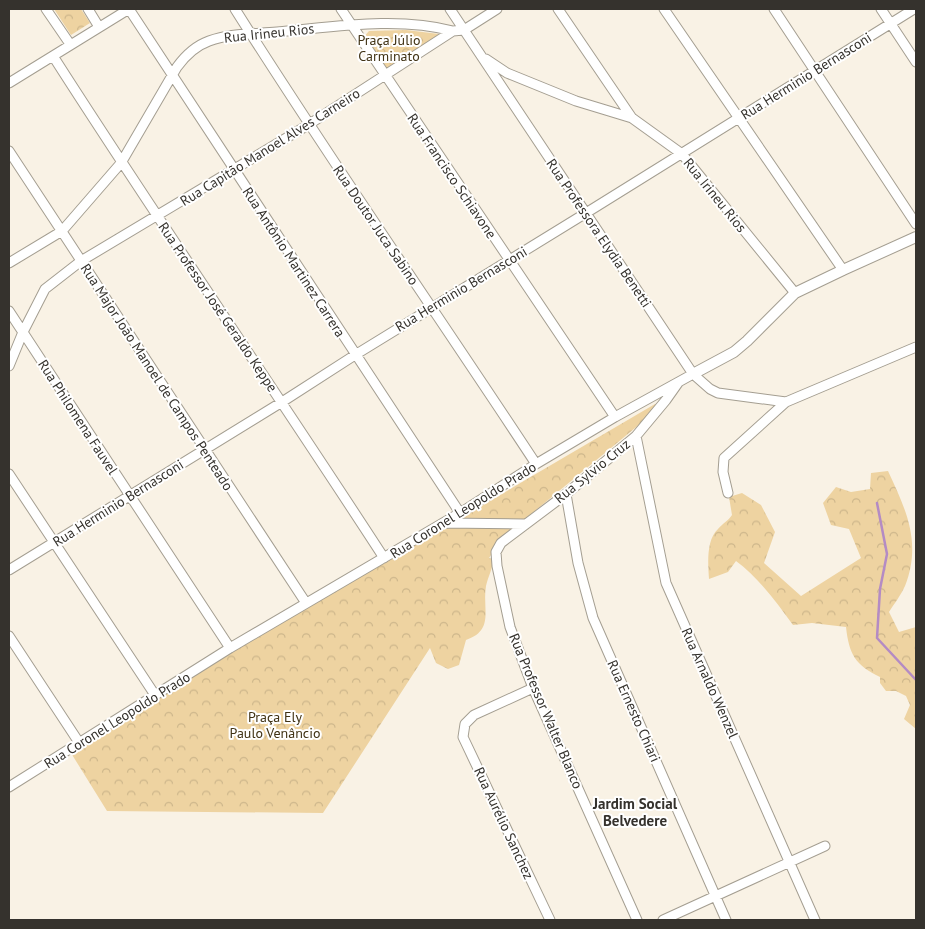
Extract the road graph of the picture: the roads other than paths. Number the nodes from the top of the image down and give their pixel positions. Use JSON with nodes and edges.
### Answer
{"nodes":[{"id":1,"x":46,"y":9,"type":"edge"},
{"id":2,"x":88,"y":9,"type":"edge"},
{"id":3,"x":129,"y":9,"type":"edge"},
{"id":4,"x":236,"y":9,"type":"edge"},
{"id":5,"x":341,"y":9,"type":"edge"},
{"id":6,"x":450,"y":9,"type":"edge"},
{"id":7,"x":497,"y":9,"type":"edge"},
{"id":8,"x":558,"y":9,"type":"edge"},
{"id":9,"x":664,"y":9,"type":"edge"},
{"id":10,"x":774,"y":9,"type":"edge"},
{"id":11,"x":880,"y":9,"type":"edge"},
{"id":12,"x":914,"y":9,"type":"edge"},
{"id":13,"x":890,"y":24,"type":"junction"},
{"id":14,"x":99,"y":26,"type":"junction"},
{"id":15,"x":352,"y":26,"type":"junction"},
{"id":16,"x":464,"y":30,"type":"junction"},
{"id":17,"x":453,"y":31,"type":"junction"},
{"id":18,"x":252,"y":35,"type":"junction"},
{"id":19,"x":70,"y":44,"type":"junction"},
{"id":20,"x":53,"y":56,"type":"junction"},
{"id":21,"x":483,"y":57,"type":"junction"},
{"id":22,"x":916,"y":62,"type":"edge"},
{"id":23,"x":816,"y":70,"type":"junction"},
{"id":24,"x":384,"y":76,"type":"junction"},
{"id":25,"x":173,"y":77,"type":"junction"},
{"id":26,"x":9,"y":83,"type":"edge"},
{"id":27,"x":632,"y":118,"type":"junction"},
{"id":28,"x":738,"y":118,"type":"junction"},
{"id":29,"x":308,"y":125,"type":"junction"},
{"id":30,"x":9,"y":151,"type":"edge"},
{"id":31,"x":682,"y":154,"type":"junction"},
{"id":32,"x":121,"y":163,"type":"junction"},
{"id":33,"x":234,"y":170,"type":"junction"},
{"id":34,"x":586,"y":213,"type":"junction"},
{"id":35,"x":157,"y":217,"type":"junction"},
{"id":36,"x":916,"y":224,"type":"edge"},
{"id":37,"x":62,"y":231,"type":"junction"},
{"id":38,"x":916,"y":237,"type":"edge"},
{"id":39,"x":509,"y":260,"type":"junction"},
{"id":40,"x":81,"y":261,"type":"junction"},
{"id":41,"x":9,"y":263,"type":"edge"},
{"id":42,"x":843,"y":270,"type":"junction"},
{"id":43,"x":795,"y":293,"type":"junction"},
{"id":44,"x":432,"y":307,"type":"junction"},
{"id":45,"x":9,"y":311,"type":"edge"},
{"id":46,"x":23,"y":332,"type":"junction"},
{"id":47,"x":916,"y":347,"type":"edge"},
{"id":48,"x":354,"y":355,"type":"junction"},
{"id":49,"x":9,"y":366,"type":"edge"},
{"id":50,"x":693,"y":374,"type":"junction"},
{"id":51,"x":679,"y":381,"type":"junction"},
{"id":52,"x":282,"y":402,"type":"junction"},
{"id":53,"x":786,"y":402,"type":"junction"},
{"id":54,"x":615,"y":417,"type":"junction"},
{"id":55,"x":636,"y":436,"type":"junction"},
{"id":56,"x":205,"y":450,"type":"junction"},
{"id":57,"x":536,"y":464,"type":"junction"},
{"id":58,"x":9,"y":474,"type":"edge"},
{"id":59,"x":728,"y":493,"type":"dead end"},
{"id":60,"x":566,"y":494,"type":"junction"},
{"id":61,"x":130,"y":496,"type":"junction"},
{"id":62,"x":460,"y":513,"type":"junction"},
{"id":63,"x":443,"y":524,"type":"junction"},
{"id":64,"x":524,"y":524,"type":"junction"},
{"id":65,"x":55,"y":542,"type":"junction"},
{"id":66,"x":496,"y":552,"type":"joint"},
{"id":67,"x":384,"y":558,"type":"junction"},
{"id":68,"x":9,"y":570,"type":"edge"},
{"id":69,"x":306,"y":603,"type":"junction"},
{"id":70,"x":9,"y":636,"type":"edge"},
{"id":71,"x":230,"y":648,"type":"junction"},
{"id":72,"x":533,"y":688,"type":"junction"},
{"id":73,"x":155,"y":695,"type":"junction"},
{"id":74,"x":80,"y":744,"type":"junction"},
{"id":75,"x":9,"y":787,"type":"edge"},
{"id":76,"x":825,"y":846,"type":"dead end"},
{"id":77,"x":790,"y":863,"type":"junction"},
{"id":78,"x":716,"y":897,"type":"junction"},
{"id":79,"x":550,"y":920,"type":"edge"},
{"id":80,"x":637,"y":920,"type":"edge"},
{"id":81,"x":664,"y":920,"type":"edge"},
{"id":82,"x":726,"y":920,"type":"edge"},
{"id":83,"x":815,"y":920,"type":"edge"}],
"edges":[{"from":1,"to":19,"type":"street"},
{"from":2,"to":14,"type":"street"},
{"from":3,"to":14,"type":"street"},
{"from":3,"to":25,"type":"street","name":"Rua Antônio Martinez Carrera"},
{"from":4,"to":18,"type":"street","name":"Rua Doutor Juca Sabino"},
{"from":5,"to":15,"type":"street","name":"Rua Francisco Schiavone"},
{"from":6,"to":16,"type":"street","name":"Rua Professora Elydia Benetti"},
{"from":7,"to":16,"type":"street","name":"Rua Capitão Manoel Alves Carneiro"},
{"from":8,"to":27,"type":"street"},
{"from":9,"to":28,"type":"street"},
{"from":10,"to":23,"type":"street"},
{"from":11,"to":13,"type":"street"},
{"from":12,"to":13,"type":"street","name":"Rua Herminio Bernasconi"},
{"from":13,"to":22,"type":"street"},
{"from":13,"to":23,"type":"street","name":"Rua Herminio Bernasconi"},
{"from":14,"to":19,"type":"street"},
{"from":15,"to":17,"type":"street","name":"Rua Irineu Rios"},
{"from":15,"to":18,"type":"street","name":"Rua Irineu Rios"},
{"from":15,"to":24,"type":"street","name":"Rua Francisco Schiavone"},
{"from":16,"to":17,"type":"street","name":"Rua Capitão Manoel Alves Carneiro"},
{"from":16,"to":21,"type":"street","name":"Rua Professora Elydia Benetti"},
{"from":17,"to":24,"type":"street","name":"Rua Capitão Manoel Alves Carneiro"},
{"from":18,"to":25,"type":"street","name":"Rua Irineu Rios"},
{"from":18,"to":29,"type":"street","name":"Rua Doutor Juca Sabino"},
{"from":19,"to":20,"type":"street"},
{"from":20,"to":26,"type":"street"},
{"from":20,"to":32,"type":"street","name":"Rua Professor José Geraldo Keppe"},
{"from":21,"to":27,"type":"street","name":"Rua Irineu Rios"},
{"from":21,"to":34,"type":"street","name":"Rua Professora Elydia Benetti"},
{"from":23,"to":28,"type":"street","name":"Rua Herminio Bernasconi"},
{"from":23,"to":36,"type":"street"},
{"from":24,"to":29,"type":"street","name":"Rua Capitão Manoel Alves Carneiro"},
{"from":24,"to":39,"type":"street","name":"Rua Francisco Schiavone"},
{"from":25,"to":32,"type":"street","name":"Rua Irineu Rios"},
{"from":25,"to":33,"type":"street","name":"Rua Antônio Martinez Carrera"},
{"from":27,"to":31,"type":"street","name":"Rua Irineu Rios"},
{"from":28,"to":31,"type":"street","name":"Rua Herminio Bernasconi"},
{"from":28,"to":42,"type":"street"},
{"from":29,"to":33,"type":"street","name":"Rua Capitão Manoel Alves Carneiro"},
{"from":29,"to":44,"type":"street","name":"Rua Doutor Juca Sabino"},
{"from":30,"to":37,"type":"street","name":"Rua Major João Manoel de Campos Penteado"},
{"from":31,"to":34,"type":"street","name":"Rua Herminio Bernasconi"},
{"from":31,"to":43,"type":"street","name":"Rua Irineu Rios"},
{"from":32,"to":35,"type":"street","name":"Rua Professor José Geraldo Keppe"},
{"from":32,"to":37,"type":"street","name":"Rua Irineu Rios"},
{"from":33,"to":35,"type":"street","name":"Rua Capitão Manoel Alves Carneiro"},
{"from":33,"to":48,"type":"street","name":"Rua Antônio Martinez Carrera"},
{"from":34,"to":39,"type":"street","name":"Rua Herminio Bernasconi"},
{"from":34,"to":50,"type":"street","name":"Rua Professora Elydia Benetti"},
{"from":35,"to":40,"type":"street","name":"Rua Capitão Manoel Alves Carneiro"},
{"from":35,"to":52,"type":"street","name":"Rua Professor José Geraldo Keppe"},
{"from":37,"to":40,"type":"street","name":"Rua Major João Manoel de Campos Penteado"},
{"from":37,"to":41,"type":"street"},
{"from":38,"to":42,"type":"street","name":"Rua Coronel Leopoldo Prado"},
{"from":39,"to":44,"type":"street","name":"Rua Herminio Bernasconi"},
{"from":39,"to":54,"type":"street","name":"Rua Francisco Schiavone"},
{"from":40,"to":46,"type":"street","name":"Rua Capitão Manoel Alves Carneiro"},
{"from":40,"to":56,"type":"street","name":"Rua Major João Manoel de Campos Penteado"},
{"from":42,"to":43,"type":"street","name":"Rua Coronel Leopoldo Prado"},
{"from":43,"to":50,"type":"street","name":"Rua Coronel Leopoldo Prado"},
{"from":44,"to":48,"type":"street","name":"Rua Herminio Bernasconi"},
{"from":44,"to":57,"type":"street","name":"Rua Doutor Juca Sabino"},
{"from":45,"to":46,"type":"street","name":"Rua Philomena Fauvel"},
{"from":46,"to":49,"type":"street"},
{"from":46,"to":61,"type":"street","name":"Rua Philomena Fauvel"},
{"from":47,"to":53,"type":"street"},
{"from":48,"to":52,"type":"street","name":"Rua Herminio Bernasconi"},
{"from":48,"to":62,"type":"street","name":"Rua Antônio Martinez Carrera"},
{"from":50,"to":51,"type":"street","name":"Rua Coronel Leopoldo Prado"},
{"from":50,"to":53,"type":"street","name":"Rua Professora Elydia Benetti"},
{"from":51,"to":54,"type":"street","name":"Rua Coronel Leopoldo Prado"},
{"from":51,"to":55,"type":"street","name":"Rua Sylvio Cruz"},
{"from":52,"to":56,"type":"street","name":"Rua Herminio Bernasconi"},
{"from":52,"to":67,"type":"street","name":"Rua Professor José Geraldo Keppe"},
{"from":53,"to":59,"type":"street"},
{"from":54,"to":57,"type":"street","name":"Rua Coronel Leopoldo Prado"},
{"from":55,"to":60,"type":"street","name":"Rua Sylvio Cruz"},
{"from":55,"to":77,"type":"street","name":"Rua Arnaldo Wenzel"},
{"from":56,"to":61,"type":"street","name":"Rua Herminio Bernasconi"},
{"from":56,"to":69,"type":"street","name":"Rua Major João Manoel de Campos Penteado"},
{"from":57,"to":62,"type":"street","name":"Rua Coronel Leopoldo Prado"},
{"from":58,"to":65,"type":"street"},
{"from":60,"to":64,"type":"street","name":"Rua Sylvio Cruz"},
{"from":60,"to":78,"type":"street","name":"Rua Ernesto Chiari"},
{"from":61,"to":65,"type":"street","name":"Rua Herminio Bernasconi"},
{"from":61,"to":71,"type":"street","name":"Rua Philomena Fauvel"},
{"from":62,"to":63,"type":"street","name":"Rua Coronel Leopoldo Prado"},
{"from":63,"to":64,"type":"street"},
{"from":63,"to":67,"type":"street","name":"Rua Coronel Leopoldo Prado"},
{"from":64,"to":66,"type":"street","name":"Rua Sylvio Cruz"},
{"from":65,"to":68,"type":"street","name":"Rua Herminio Bernasconi"},
{"from":65,"to":73,"type":"street"},
{"from":66,"to":72,"type":"street","name":"Rua Professor Walter Blanco"},
{"from":67,"to":69,"type":"street","name":"Rua Coronel Leopoldo Prado"},
{"from":69,"to":71,"type":"street","name":"Rua Coronel Leopoldo Prado"},
{"from":70,"to":74,"type":"street"},
{"from":71,"to":73,"type":"street","name":"Rua Coronel Leopoldo Prado"},
{"from":72,"to":79,"type":"street","name":"Rua Aurélio Sanchez"},
{"from":72,"to":80,"type":"street","name":"Rua Professor Walter Blanco"},
{"from":73,"to":74,"type":"street","name":"Rua Coronel Leopoldo Prado"},
{"from":74,"to":75,"type":"street","name":"Rua Coronel Leopoldo Prado"},
{"from":76,"to":77,"type":"street"},
{"from":77,"to":78,"type":"street"},
{"from":77,"to":83,"type":"street","name":"Rua Arnaldo Wenzel"},
{"from":78,"to":81,"type":"street"},
{"from":78,"to":82,"type":"street","name":"Rua Ernesto Chiari"}]}
